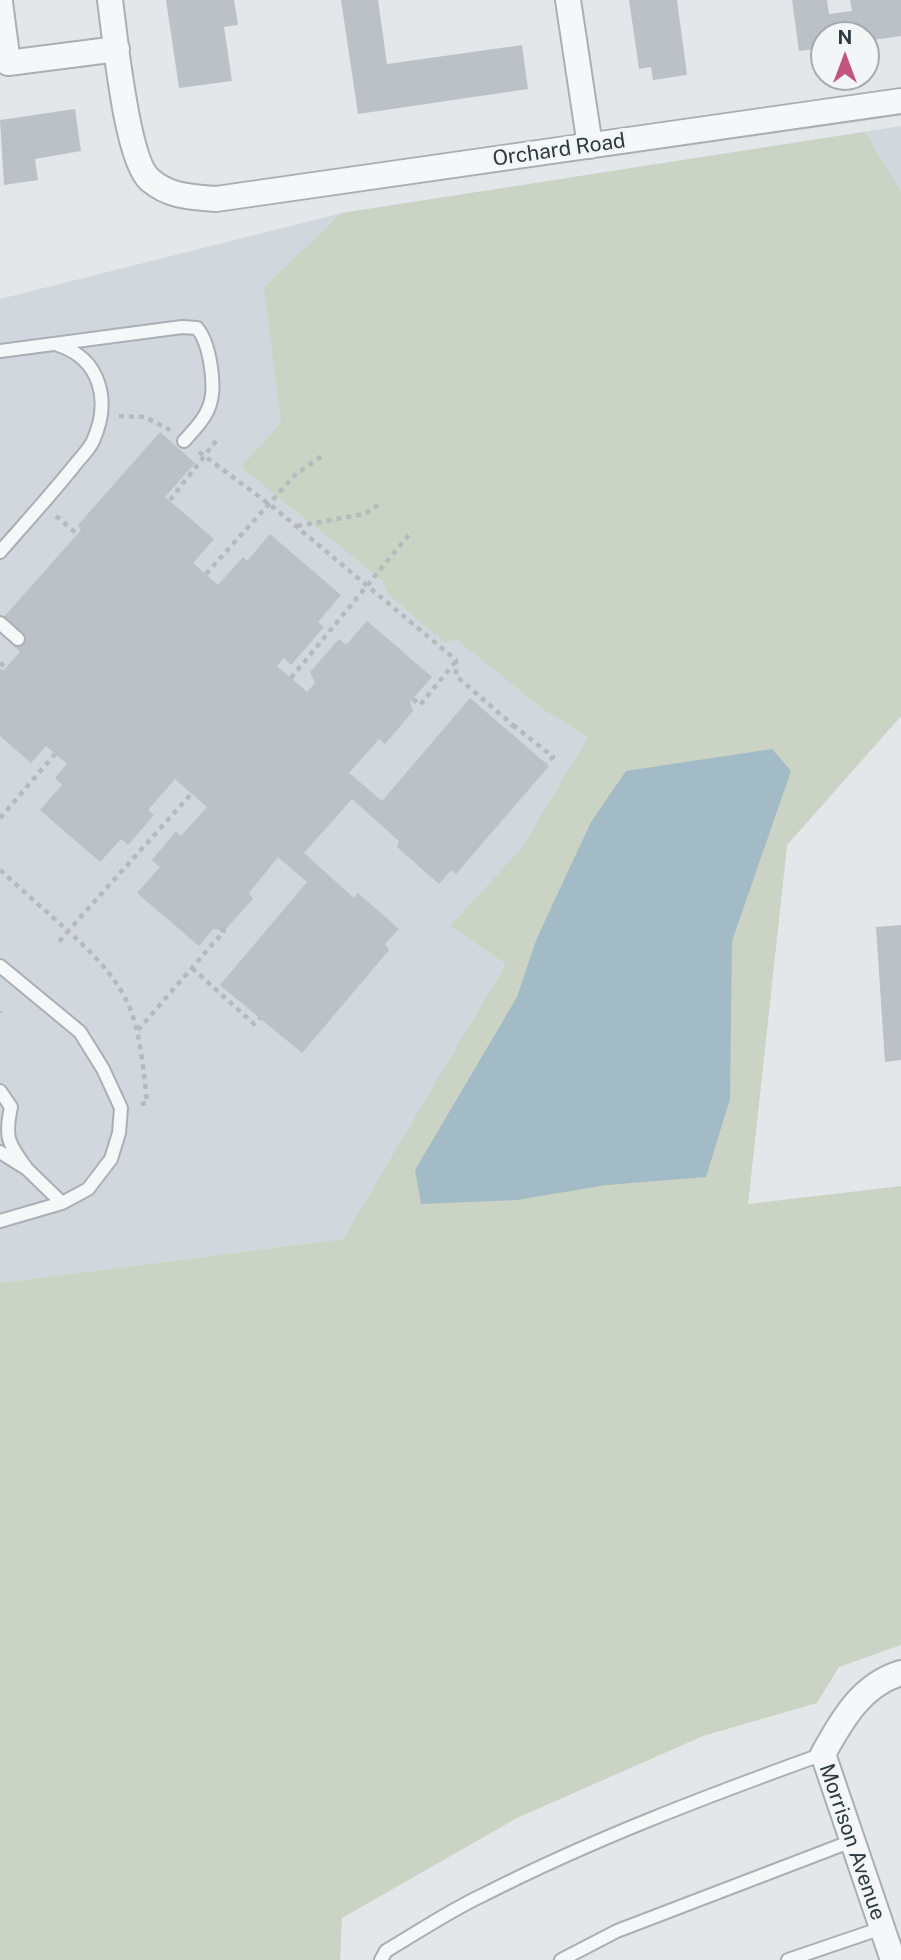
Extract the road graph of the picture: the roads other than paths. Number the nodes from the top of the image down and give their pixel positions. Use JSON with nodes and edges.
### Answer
{"nodes":[{"id":1,"x":110,"y":0,"type":"edge"},
{"id":2,"x":568,"y":0,"type":"edge"},
{"id":3,"x":0,"y":2,"type":"edge"},
{"id":4,"x":117,"y":49,"type":"junction"},
{"id":5,"x":901,"y":101,"type":"edge"},
{"id":6,"x":590,"y":146,"type":"junction"},
{"id":7,"x":54,"y":344,"type":"junction"},
{"id":8,"x":0,"y":351,"type":"edge"},
{"id":9,"x":184,"y":441,"type":"road end"},
{"id":10,"x":0,"y":552,"type":"edge"},
{"id":11,"x":0,"y":623,"type":"edge"},
{"id":12,"x":18,"y":639,"type":"dead end"},
{"id":13,"x":0,"y":966,"type":"edge"},
{"id":14,"x":0,"y":1091,"type":"edge"},
{"id":15,"x":0,"y":1152,"type":"edge"},
{"id":16,"x":27,"y":1169,"type":"junction"},
{"id":17,"x":62,"y":1203,"type":"junction"},
{"id":18,"x":0,"y":1220,"type":"edge"},
{"id":19,"x":901,"y":1673,"type":"edge"},
{"id":20,"x":822,"y":1754,"type":"junction"},
{"id":21,"x":852,"y":1842,"type":"junction"},
{"id":22,"x":882,"y":1928,"type":"junction"},
{"id":23,"x":381,"y":1960,"type":"edge"},
{"id":24,"x":561,"y":1960,"type":"edge"},
{"id":25,"x":788,"y":1960,"type":"edge"},
{"id":26,"x":892,"y":1960,"type":"edge"}],
"edges":[{"from":1,"to":4,"type":"street","name":"Orchard Road"},
{"from":2,"to":6,"type":"street"},
{"from":3,"to":4,"type":"street"},
{"from":4,"to":6,"type":"street","name":"Orchard Road"},
{"from":5,"to":6,"type":"street","name":"Orchard Road"},
{"from":7,"to":8,"type":"lane"},
{"from":7,"to":9,"type":"lane"},
{"from":7,"to":10,"type":"lane"},
{"from":11,"to":12,"type":"lane"},
{"from":13,"to":17,"type":"lane"},
{"from":14,"to":16,"type":"lane"},
{"from":15,"to":16,"type":"lane"},
{"from":16,"to":17,"type":"lane"},
{"from":17,"to":18,"type":"lane"},
{"from":19,"to":20,"type":"street","name":"Morrison Avenue"},
{"from":20,"to":21,"type":"street","name":"Morrison Avenue"},
{"from":20,"to":23,"type":"lane"},
{"from":21,"to":22,"type":"street","name":"Morrison Avenue"},
{"from":21,"to":24,"type":"lane"},
{"from":22,"to":25,"type":"lane"},
{"from":22,"to":26,"type":"street","name":"Morrison Avenue"}]}
